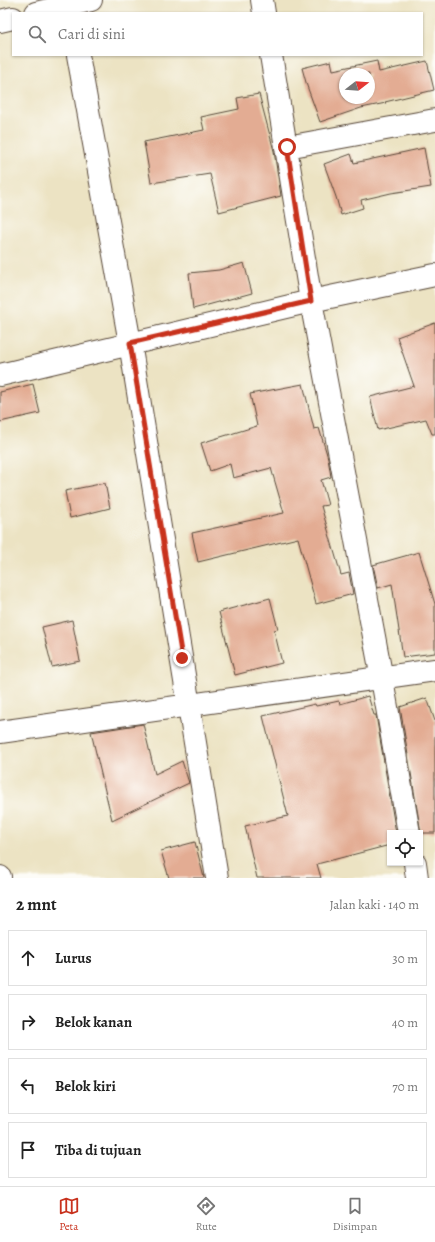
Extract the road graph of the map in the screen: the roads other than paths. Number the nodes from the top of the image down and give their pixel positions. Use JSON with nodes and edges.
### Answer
{"nodes":[{"id":1,"x":91,"y":0,"type":"edge"},
{"id":2,"x":262,"y":0,"type":"edge"},
{"id":3,"x":69,"y":9,"type":"edge"},
{"id":4,"x":44,"y":12,"type":"edge"},
{"id":5,"x":264,"y":12,"type":"edge"},
{"id":6,"x":12,"y":18,"type":"edge"},
{"id":7,"x":0,"y":21,"type":"edge"},
{"id":8,"x":78,"y":56,"type":"edge"},
{"id":9,"x":271,"y":56,"type":"edge"},
{"id":10,"x":435,"y":120,"type":"edge"},
{"id":11,"x":287,"y":147,"type":"junction"},
{"id":12,"x":435,"y":276,"type":"edge"},
{"id":13,"x":311,"y":301,"type":"junction"},
{"id":14,"x":130,"y":343,"type":"junction"},
{"id":15,"x":0,"y":375,"type":"edge"},
{"id":16,"x":435,"y":670,"type":"edge"},
{"id":17,"x":382,"y":679,"type":"junction"},
{"id":18,"x":189,"y":704,"type":"junction"},
{"id":19,"x":0,"y":732,"type":"edge"},
{"id":20,"x":408,"y":830,"type":"edge"},
{"id":21,"x":416,"y":866,"type":"edge"},
{"id":22,"x":217,"y":878,"type":"edge"},
{"id":23,"x":418,"y":878,"type":"edge"}],
"edges":[{"from":1,"to":3,"type":"street"},
{"from":2,"to":5,"type":"street"},
{"from":3,"to":4,"type":"street"},
{"from":6,"to":7,"type":"street"},
{"from":8,"to":14,"type":"street"},
{"from":9,"to":11,"type":"street"},
{"from":10,"to":11,"type":"street"},
{"from":11,"to":13,"type":"street"},
{"from":12,"to":13,"type":"street"},
{"from":13,"to":14,"type":"street"},
{"from":13,"to":17,"type":"street"},
{"from":14,"to":15,"type":"street"},
{"from":14,"to":18,"type":"street"},
{"from":16,"to":17,"type":"street"},
{"from":17,"to":18,"type":"street"},
{"from":17,"to":20,"type":"street"},
{"from":18,"to":19,"type":"street"},
{"from":18,"to":22,"type":"street"},
{"from":21,"to":23,"type":"street"}]}
